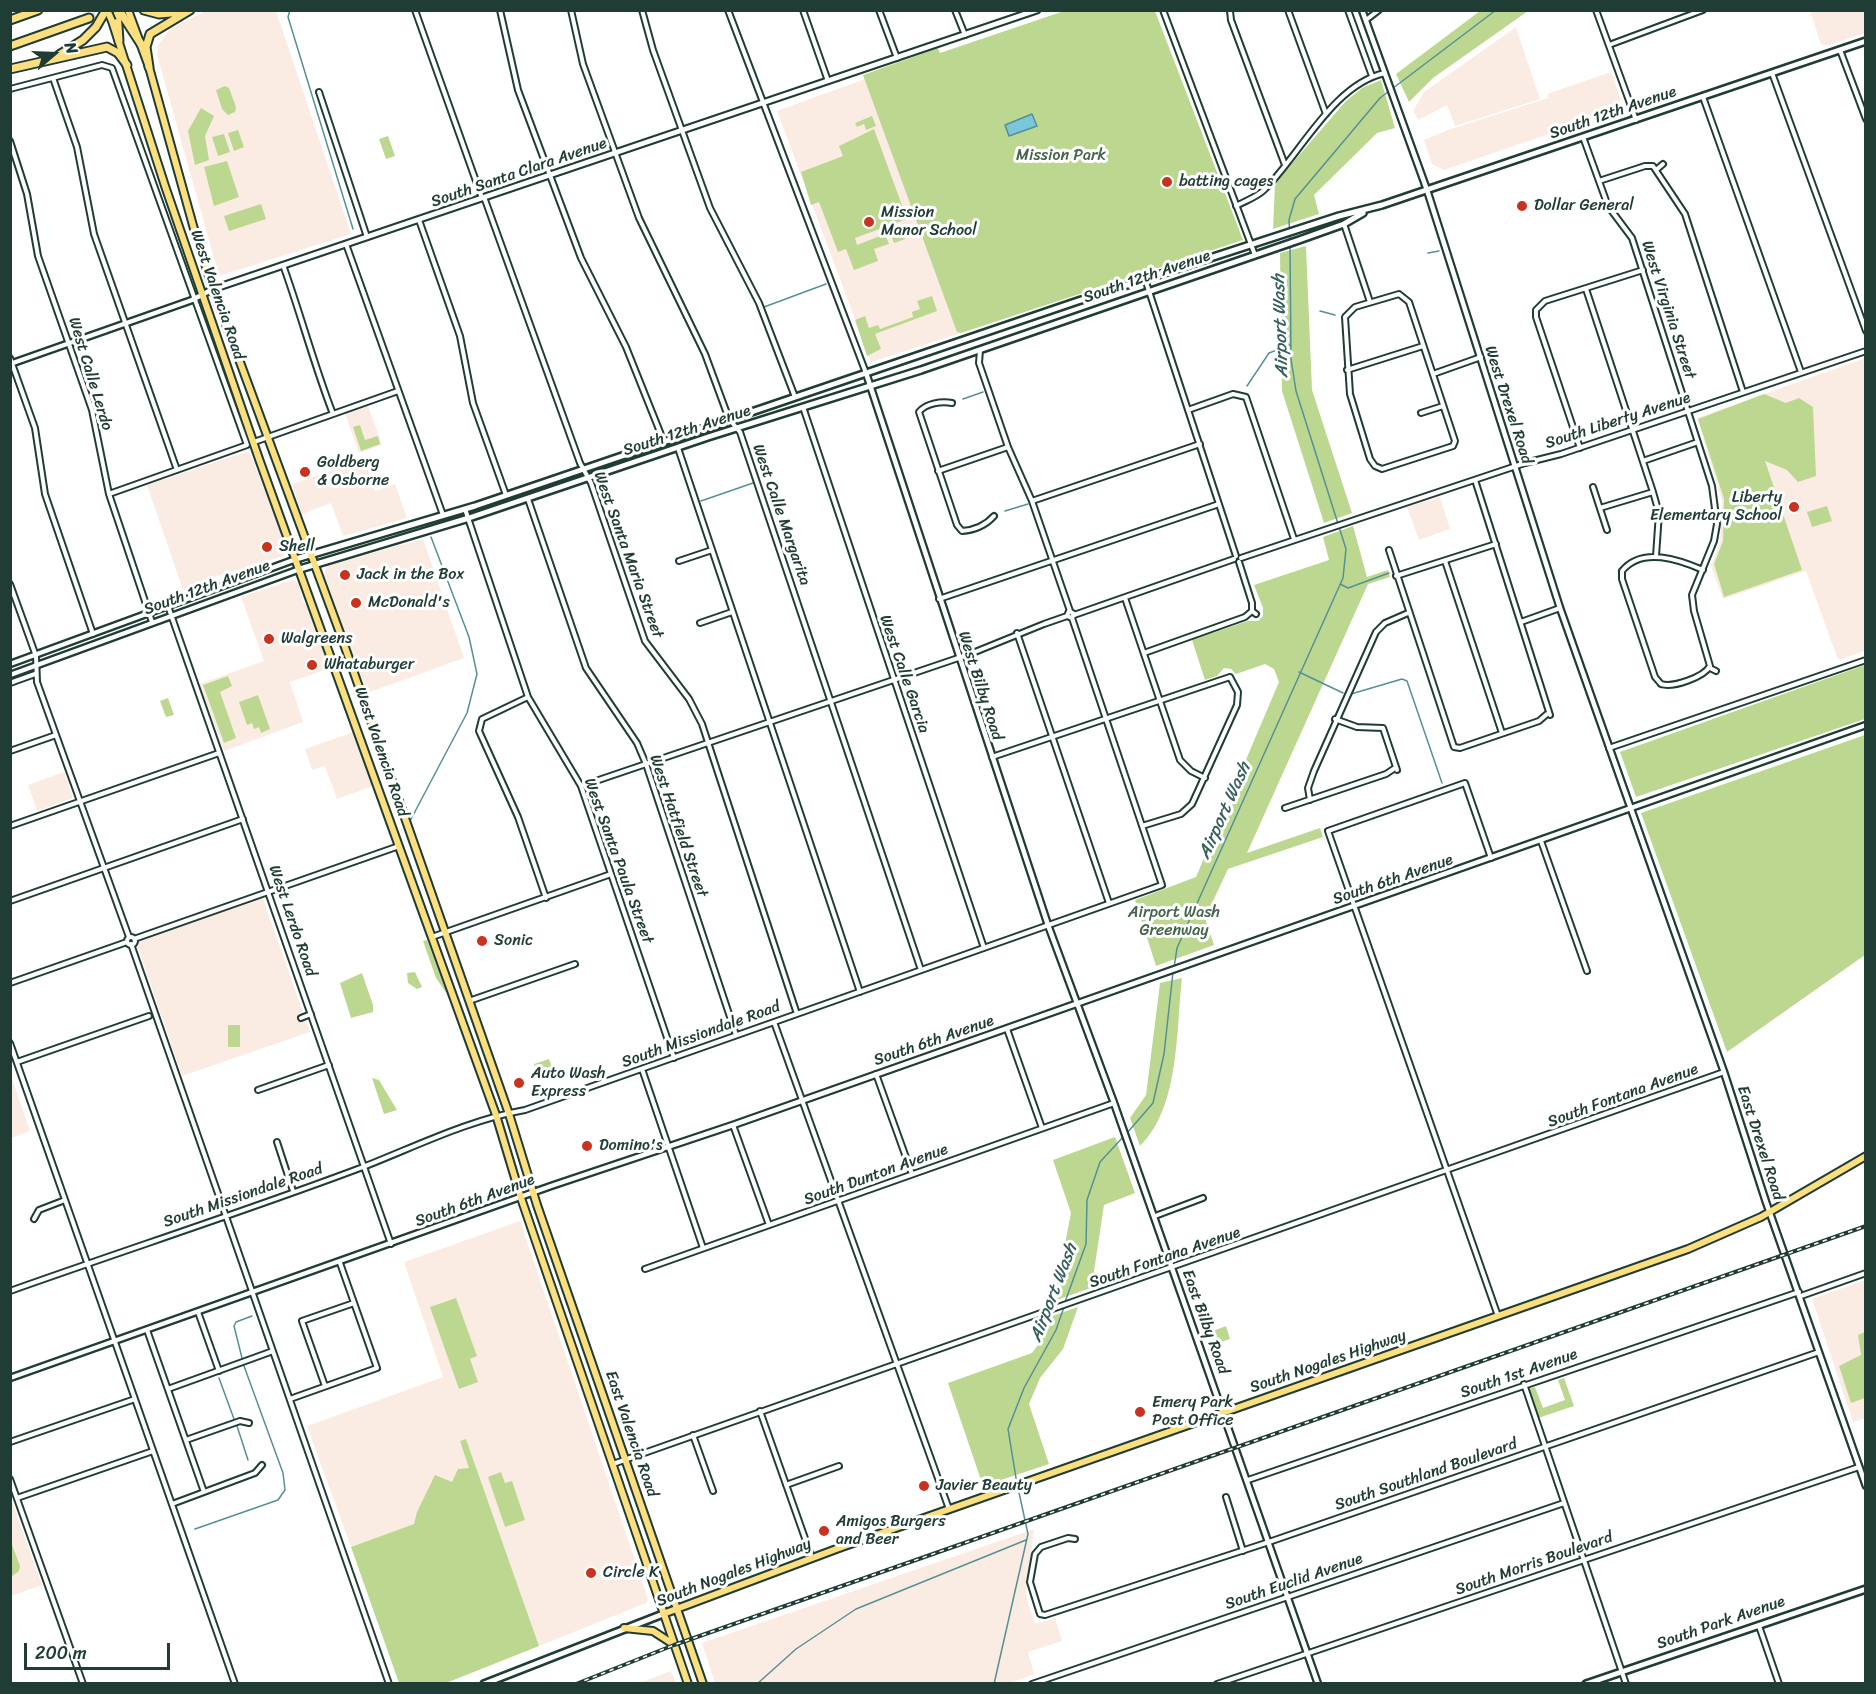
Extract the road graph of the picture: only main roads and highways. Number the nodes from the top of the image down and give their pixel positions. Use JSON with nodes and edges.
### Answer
{"nodes":[{"id":1,"x":38,"y":10,"type":"edge"},
{"id":2,"x":107,"y":10,"type":"edge"},
{"id":3,"x":144,"y":10,"type":"edge"},
{"id":4,"x":190,"y":10,"type":"edge"},
{"id":5,"x":121,"y":15,"type":"edge"},
{"id":6,"x":89,"y":18,"type":"tunnel mouth"},
{"id":7,"x":10,"y":20,"type":"edge"},
{"id":8,"x":119,"y":41,"type":"joint"},
{"id":9,"x":1866,"y":41,"type":"edge"},
{"id":10,"x":141,"y":44,"type":"joint"},
{"id":11,"x":10,"y":46,"type":"edge"},
{"id":12,"x":54,"y":57,"type":"junction"},
{"id":13,"x":127,"y":65,"type":"junction"},
{"id":14,"x":149,"y":67,"type":"junction"},
{"id":15,"x":10,"y":69,"type":"edge"},
{"id":16,"x":1369,"y":209,"type":"junction"},
{"id":17,"x":959,"y":341,"type":"junction"},
{"id":18,"x":964,"y":354,"type":"junction"},
{"id":19,"x":422,"y":521,"type":"junction"},
{"id":20,"x":412,"y":535,"type":"junction"},
{"id":21,"x":311,"y":554,"type":"junction"},
{"id":22,"x":297,"y":559,"type":"junction"},
{"id":23,"x":315,"y":565,"type":"junction"},
{"id":24,"x":300,"y":569,"type":"junction"},
{"id":25,"x":362,"y":701,"type":"junction"},
{"id":26,"x":350,"y":705,"type":"junction"},
{"id":27,"x":412,"y":841,"type":"junction"},
{"id":28,"x":399,"y":846,"type":"junction"},
{"id":29,"x":1866,"y":1156,"type":"edge"},
{"id":30,"x":533,"y":1193,"type":"joint"},
{"id":31,"x":521,"y":1198,"type":"joint"},
{"id":32,"x":585,"y":1344,"type":"junction"},
{"id":33,"x":573,"y":1349,"type":"junction"},
{"id":34,"x":1866,"y":1589,"type":"edge"},
{"id":35,"x":678,"y":1607,"type":"junction"},
{"id":36,"x":663,"y":1614,"type":"junction"},
{"id":37,"x":624,"y":1628,"type":"junction"},
{"id":38,"x":674,"y":1645,"type":"junction"},
{"id":39,"x":484,"y":1683,"type":"edge"},
{"id":40,"x":688,"y":1683,"type":"edge"},
{"id":41,"x":703,"y":1683,"type":"edge"},
{"id":42,"x":1586,"y":1683,"type":"edge"}],
"edges":[{"from":1,"to":7,"type":"highway"},
{"from":2,"to":5,"type":"main road","bridge":true},
{"from":2,"to":12,"type":"highway","bridge":true},
{"from":3,"to":4,"type":"highway"},
{"from":4,"to":14,"type":"highway"},
{"from":5,"to":8,"type":"highway"},
{"from":5,"to":10,"type":"highway"},
{"from":6,"to":11,"type":"highway"},
{"from":8,"to":13,"type":"main road","name":"West Valencia Road"},
{"from":9,"to":16,"type":"main road","name":"South 12th Avenue"},
{"from":10,"to":14,"type":"main road","name":"West Valencia Road"},
{"from":12,"to":13,"type":"highway"},
{"from":12,"to":15,"type":"highway"},
{"from":13,"to":22,"type":"main road","name":"West Valencia Road"},
{"from":14,"to":21,"type":"main road","name":"West Valencia Road"},
{"from":16,"to":17,"type":"main road","name":"South 12th Avenue"},
{"from":16,"to":18,"type":"main road","name":"South 12th Avenue"},
{"from":17,"to":18,"type":"main road"},
{"from":17,"to":19,"type":"main road","name":"South 12th Avenue"},
{"from":18,"to":20,"type":"main road","name":"South 12th Avenue"},
{"from":19,"to":20,"type":"main road"},
{"from":19,"to":21,"type":"main road","name":"South 12th Avenue"},
{"from":20,"to":23,"type":"main road","name":"South 12th Avenue"},
{"from":21,"to":22,"type":"main road","name":"South 12th Avenue"},
{"from":21,"to":23,"type":"main road","name":"West Valencia Road"},
{"from":22,"to":24,"type":"main road","name":"West Valencia Road"},
{"from":23,"to":24,"type":"main road","name":"South 12th Avenue"},
{"from":23,"to":25,"type":"main road","name":"West Valencia Road"},
{"from":24,"to":26,"type":"main road","name":"West Valencia Road"},
{"from":25,"to":26,"type":"main road"},
{"from":25,"to":27,"type":"main road","name":"West Valencia Road"},
{"from":26,"to":28,"type":"main road","name":"West Valencia Road"},
{"from":27,"to":28,"type":"main road"},
{"from":27,"to":30,"type":"main road","name":"West Valencia Road"},
{"from":28,"to":31,"type":"main road","name":"West Valencia Road"},
{"from":29,"to":35,"type":"main road","name":"South Nogales Highway"},
{"from":30,"to":32,"type":"main road","name":"East Valencia Road"},
{"from":31,"to":33,"type":"main road","name":"East Valencia Road"},
{"from":32,"to":33,"type":"main road"},
{"from":32,"to":35,"type":"main road","name":"East Valencia Road"},
{"from":33,"to":36,"type":"main road","name":"East Valencia Road"},
{"from":34,"to":42,"type":"main road","name":"South Park Avenue"},
{"from":35,"to":36,"type":"main road","name":"South Nogales Highway"},
{"from":35,"to":41,"type":"main road","name":"East Valencia Road"},
{"from":36,"to":37,"type":"main road","name":"South Nogales Highway"},
{"from":36,"to":38,"type":"main road","name":"East Valencia Road"},
{"from":37,"to":38,"type":"main road"},
{"from":37,"to":39,"type":"main road","name":"South Nogales Highway"},
{"from":38,"to":40,"type":"main road","name":"East Valencia Road"}]}
